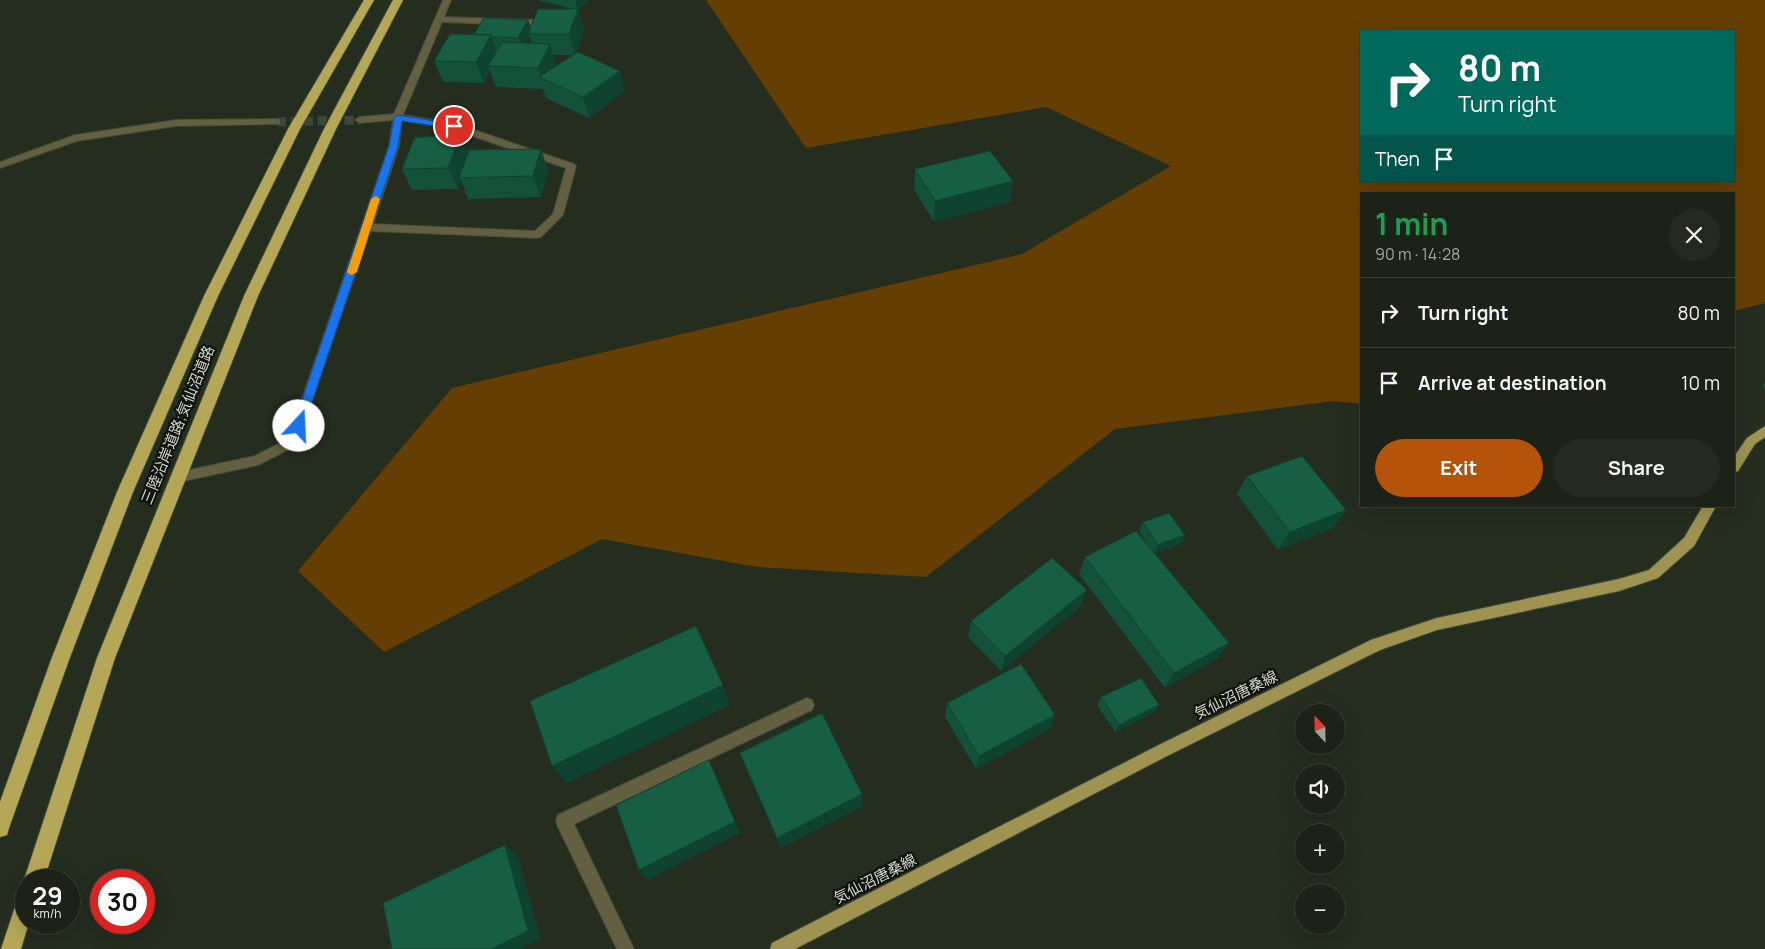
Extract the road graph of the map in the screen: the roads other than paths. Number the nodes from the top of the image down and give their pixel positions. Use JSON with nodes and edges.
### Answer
{"nodes":[{"id":1,"x":369,"y":0,"type":"edge"},
{"id":2,"x":398,"y":0,"type":"edge"},
{"id":3,"x":447,"y":0,"type":"edge"},
{"id":4,"x":438,"y":19,"type":"junction"},
{"id":5,"x":541,"y":23,"type":"edge"},
{"id":6,"x":398,"y":118,"type":"junction"},
{"id":7,"x":360,"y":120,"type":"tunnel mouth"},
{"id":8,"x":277,"y":122,"type":"tunnel mouth"},
{"id":9,"x":0,"y":165,"type":"edge"},
{"id":10,"x":367,"y":227,"type":"junction"},
{"id":11,"x":1765,"y":431,"type":"edge"},
{"id":12,"x":1735,"y":465,"type":"edge"},
{"id":13,"x":179,"y":477,"type":"junction"},
{"id":14,"x":1709,"y":507,"type":"edge"},
{"id":15,"x":807,"y":706,"type":"dead end"},
{"id":16,"x":0,"y":828,"type":"edge"},
{"id":17,"x":38,"y":869,"type":"edge"},
{"id":18,"x":16,"y":934,"type":"edge"},
{"id":19,"x":11,"y":949,"type":"edge"},
{"id":20,"x":626,"y":949,"type":"edge"},
{"id":21,"x":778,"y":949,"type":"edge"}],
"edges":[{"from":1,"to":16,"type":"highway","name":"三陸沿岸道路;気仙沼道路"},
{"from":2,"to":13,"type":"highway","name":"三陸沿岸道路;気仙沼道路"},
{"from":3,"to":4,"type":"street"},
{"from":4,"to":5,"type":"street"},
{"from":4,"to":6,"type":"street"},
{"from":6,"to":7,"type":"street"},
{"from":6,"to":10,"type":"street"},
{"from":6,"to":10,"type":"street"},
{"from":8,"to":9,"type":"street"},
{"from":10,"to":13,"type":"street"},
{"from":11,"to":12,"type":"main road"},
{"from":13,"to":17,"type":"highway","name":"三陸沿岸道路;気仙沼道路"},
{"from":14,"to":21,"type":"main road","name":"気仙沼唐桑線"},
{"from":15,"to":20,"type":"street"},
{"from":18,"to":19,"type":"highway"}]}
